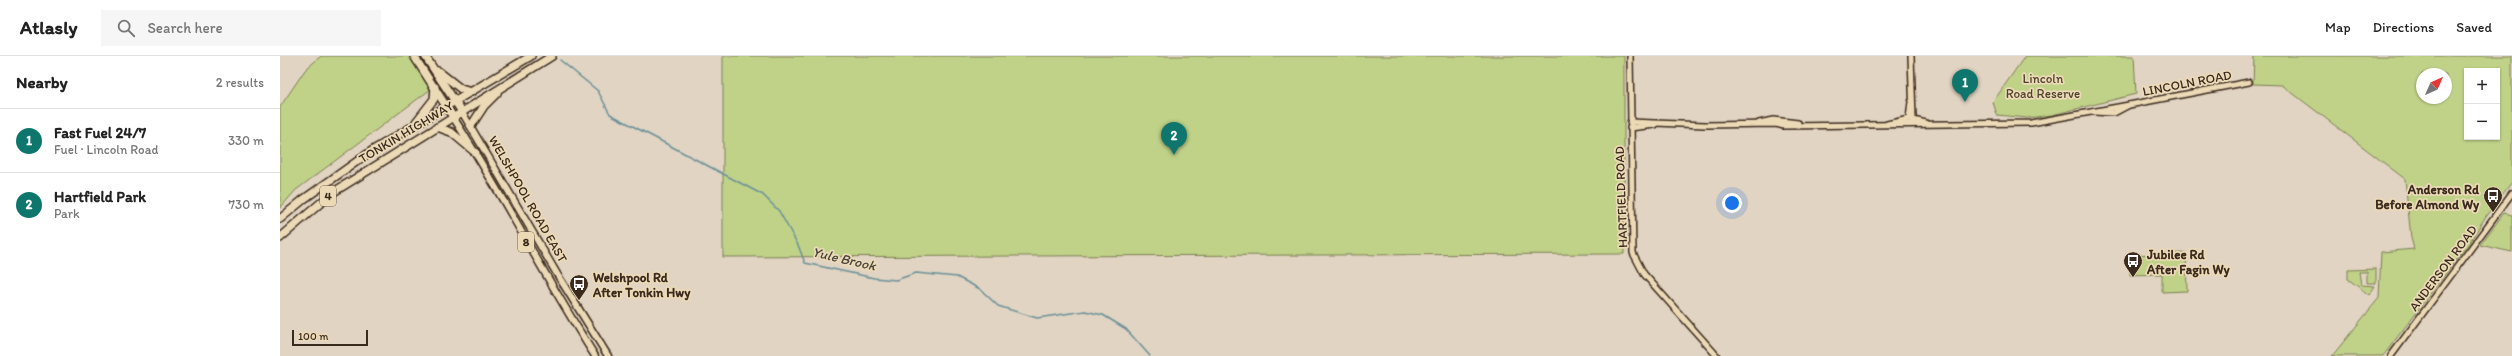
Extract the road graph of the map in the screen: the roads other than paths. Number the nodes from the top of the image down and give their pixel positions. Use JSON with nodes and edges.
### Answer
{"nodes":[{"id":1,"x":414,"y":56,"type":"edge"},
{"id":2,"x":425,"y":56,"type":"edge"},
{"id":3,"x":531,"y":56,"type":"edge"},
{"id":4,"x":552,"y":56,"type":"edge"},
{"id":5,"x":1630,"y":56,"type":"edge"},
{"id":6,"x":1912,"y":56,"type":"edge"},
{"id":7,"x":431,"y":66,"type":"junction"},
{"id":8,"x":510,"y":81,"type":"junction"},
{"id":9,"x":2249,"y":82,"type":"dead end"},
{"id":10,"x":435,"y":87,"type":"junction"},
{"id":11,"x":471,"y":92,"type":"junction"},
{"id":12,"x":456,"y":101,"type":"junction"},
{"id":13,"x":446,"y":106,"type":"junction"},
{"id":14,"x":462,"y":112,"type":"junction"},
{"id":15,"x":453,"y":117,"type":"junction"},
{"id":16,"x":1911,"y":121,"type":"junction"},
{"id":17,"x":1630,"y":125,"type":"junction"},
{"id":18,"x":471,"y":126,"type":"junction"},
{"id":19,"x":437,"y":127,"type":"junction"},
{"id":20,"x":411,"y":129,"type":"junction"},
{"id":21,"x":476,"y":153,"type":"junction"},
{"id":22,"x":2512,"y":193,"type":"edge"},
{"id":23,"x":280,"y":219,"type":"edge"},
{"id":24,"x":280,"y":238,"type":"edge"},
{"id":25,"x":595,"y":356,"type":"edge"},
{"id":26,"x":608,"y":356,"type":"edge"},
{"id":27,"x":1717,"y":356,"type":"edge"},
{"id":28,"x":2391,"y":356,"type":"edge"}],
"edges":[{"from":1,"to":10,"type":"highway","name":"WELSHPOOL ROAD EAST","number":"8"},
{"from":2,"to":7,"type":"highway","name":"WELSHPOOL ROAD EAST","number":"8"},
{"from":3,"to":11,"type":"highway","name":"TONKIN HIGHWAY","number":"4"},
{"from":4,"to":8,"type":"highway","name":"TONKIN HIGHWAY","number":"4"},
{"from":5,"to":17,"type":"street","name":"HARTFIELD ROAD"},
{"from":6,"to":16,"type":"street"},
{"from":7,"to":11,"type":"highway"},
{"from":7,"to":12,"type":"highway","name":"WELSHPOOL ROAD EAST","number":"8"},
{"from":8,"to":14,"type":"highway","name":"TONKIN HIGHWAY","number":"4"},
{"from":8,"to":18,"type":"highway"},
{"from":9,"to":16,"type":"street","name":"LINCOLN ROAD"},
{"from":10,"to":13,"type":"highway","name":"WELSHPOOL ROAD EAST","number":"8"},
{"from":10,"to":20,"type":"highway"},
{"from":11,"to":12,"type":"highway","name":"TONKIN HIGHWAY","number":"4"},
{"from":12,"to":13,"type":"highway","name":"TONKIN HIGHWAY","number":"4"},
{"from":12,"to":14,"type":"highway","name":"WELSHPOOL ROAD EAST","number":"8"},
{"from":13,"to":15,"type":"highway","name":"WELSHPOOL ROAD EAST","number":"8"},
{"from":13,"to":20,"type":"highway","name":"TONKIN HIGHWAY","number":"4"},
{"from":14,"to":15,"type":"highway","name":"TONKIN HIGHWAY","number":"4"},
{"from":14,"to":18,"type":"main road","name":"WELSHPOOL ROAD EAST","number":"8"},
{"from":15,"to":19,"type":"highway","name":"TONKIN HIGHWAY","number":"4"},
{"from":15,"to":21,"type":"main road","name":"WELSHPOOL ROAD EAST","number":"8"},
{"from":16,"to":17,"type":"street","name":"LINCOLN ROAD"},
{"from":17,"to":27,"type":"street","name":"HARTFIELD ROAD"},
{"from":18,"to":26,"type":"main road","name":"WELSHPOOL ROAD EAST","number":"8"},
{"from":19,"to":21,"type":"highway"},
{"from":19,"to":24,"type":"highway","name":"TONKIN HIGHWAY","number":"4"},
{"from":20,"to":23,"type":"highway","name":"TONKIN HIGHWAY","number":"4"},
{"from":21,"to":25,"type":"main road","name":"WELSHPOOL ROAD EAST","number":"8"},
{"from":22,"to":28,"type":"street","name":"ANDERSON ROAD"}]}
